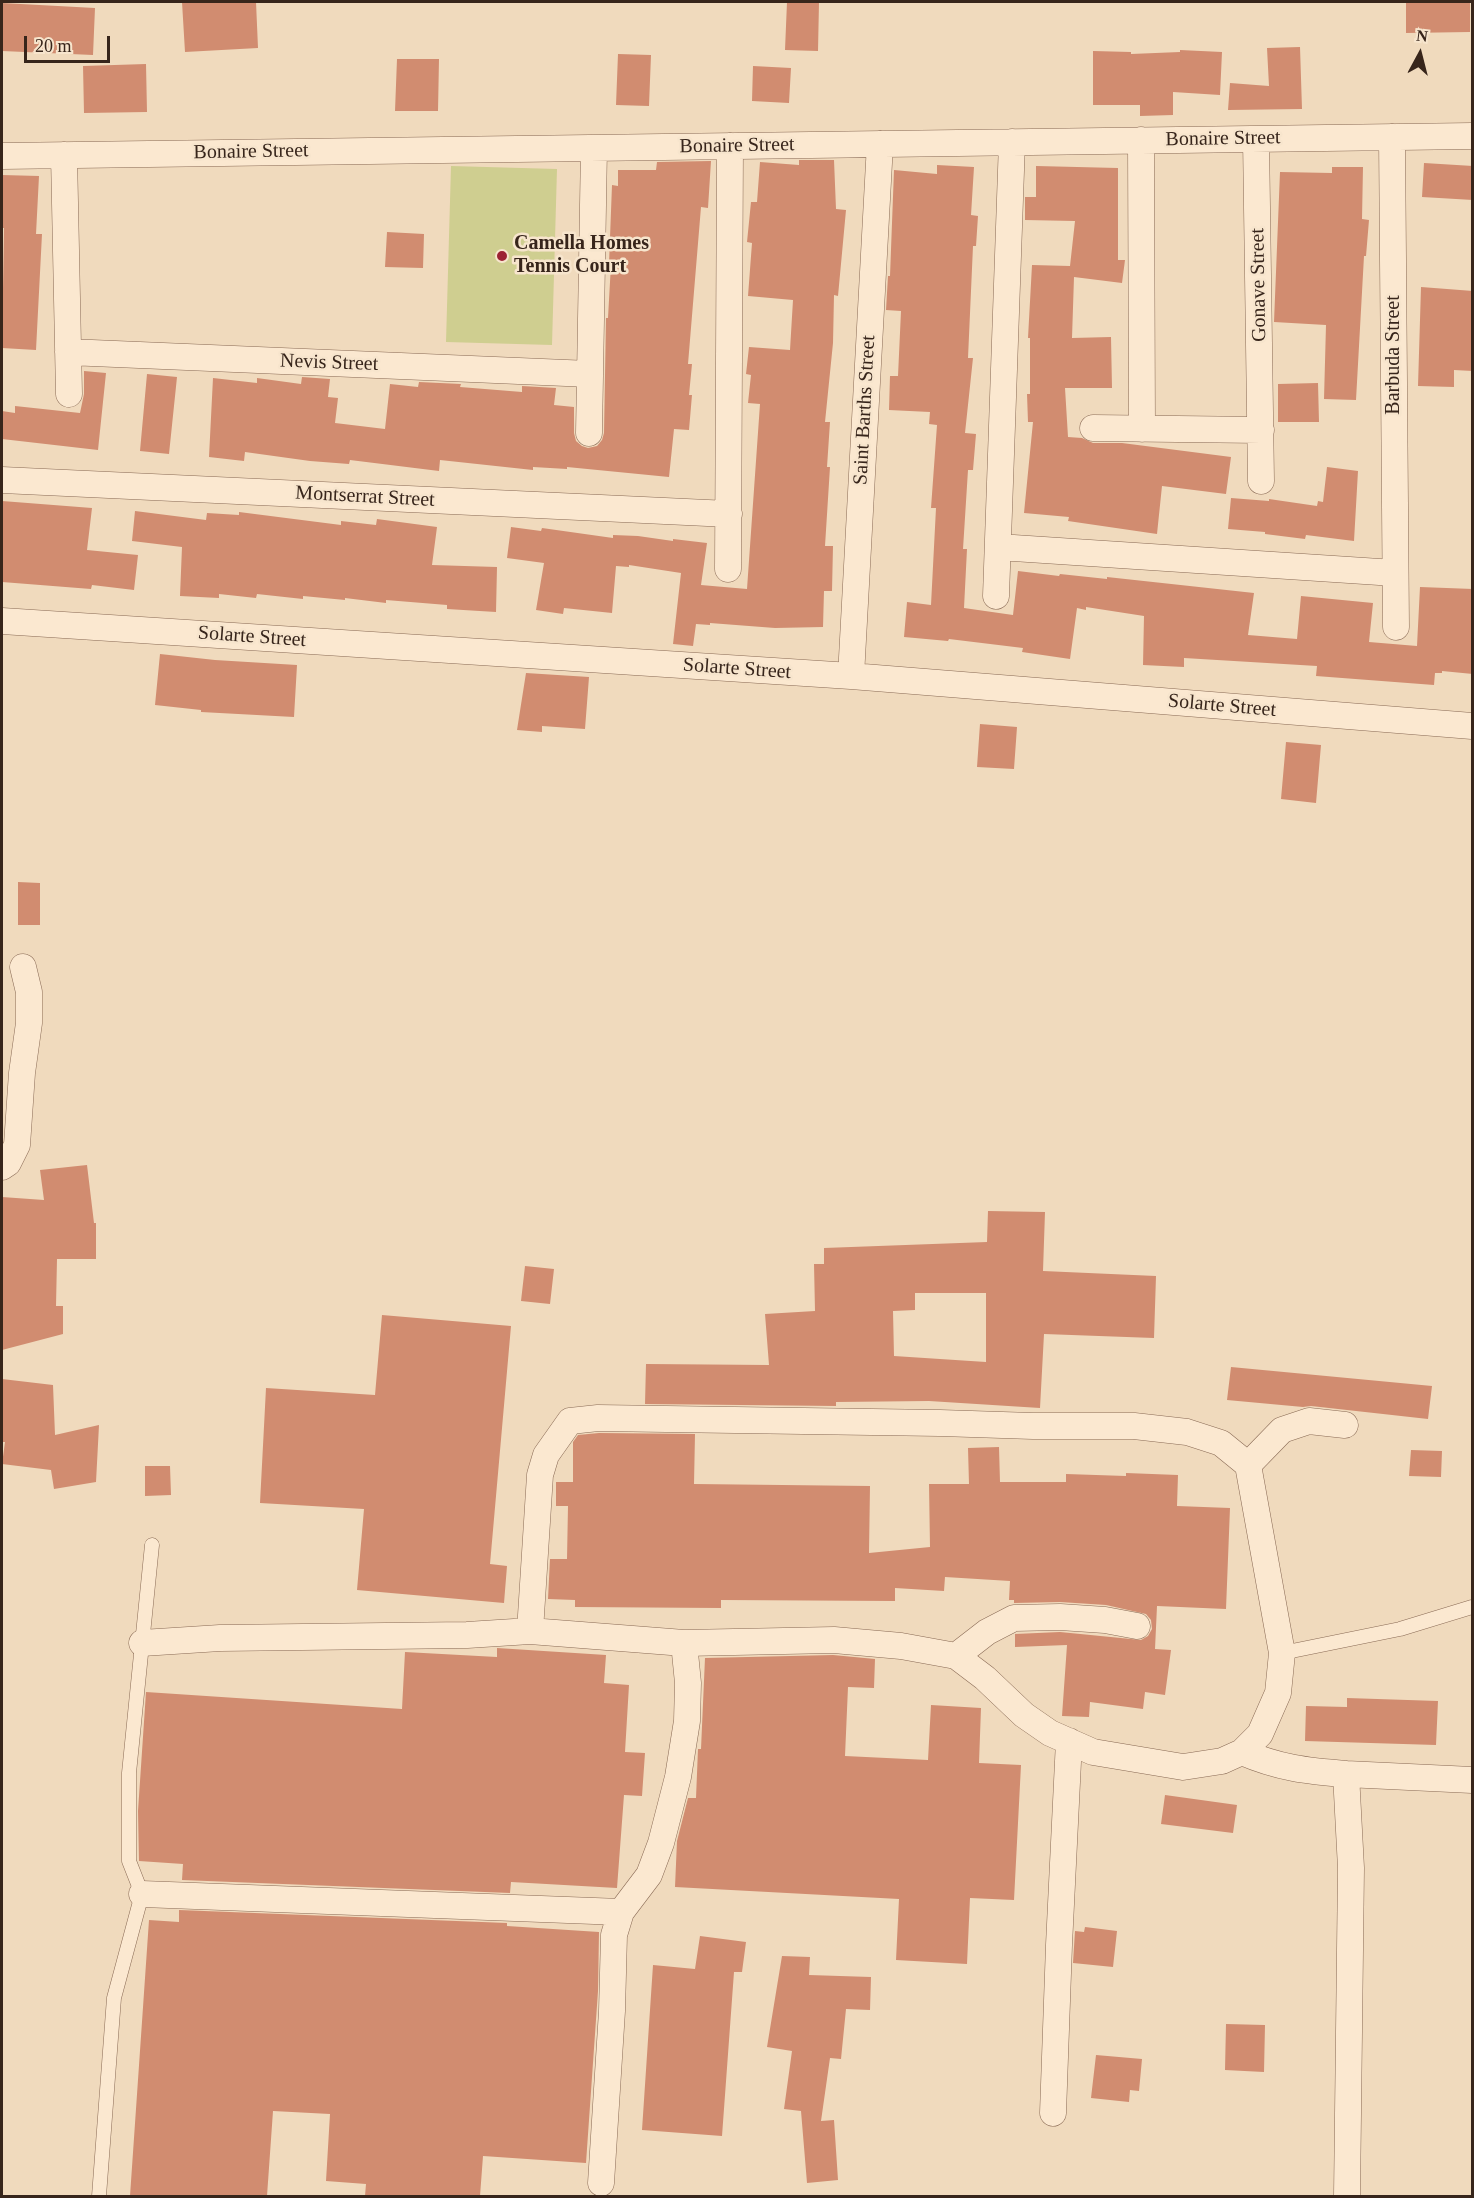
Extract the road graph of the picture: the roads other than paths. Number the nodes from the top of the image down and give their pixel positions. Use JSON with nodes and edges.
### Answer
{"nodes":[{"id":1,"x":1473,"y":136,"type":"edge"},
{"id":2,"x":1392,"y":137,"type":"junction"},
{"id":3,"x":1256,"y":139,"type":"junction"},
{"id":4,"x":1141,"y":140,"type":"junction"},
{"id":5,"x":1012,"y":142,"type":"junction"},
{"id":6,"x":880,"y":144,"type":"junction"},
{"id":7,"x":730,"y":146,"type":"junction"},
{"id":8,"x":594,"y":148,"type":"junction"},
{"id":9,"x":64,"y":155,"type":"junction"},
{"id":10,"x":2,"y":156,"type":"edge"},
{"id":11,"x":68,"y":352,"type":"junction"},
{"id":12,"x":590,"y":374,"type":"junction"},
{"id":13,"x":69,"y":394,"type":"dead end"},
{"id":14,"x":1094,"y":428,"type":"dead end"},
{"id":15,"x":1142,"y":429,"type":"junction"},
{"id":16,"x":1261,"y":430,"type":"junction"},
{"id":17,"x":589,"y":433,"type":"dead end"},
{"id":18,"x":2,"y":480,"type":"edge"},
{"id":19,"x":1261,"y":481,"type":"dead end"},
{"id":20,"x":729,"y":514,"type":"junction"},
{"id":21,"x":998,"y":547,"type":"junction"},
{"id":22,"x":728,"y":570,"type":"dead end"},
{"id":23,"x":1395,"y":573,"type":"junction"},
{"id":24,"x":996,"y":596,"type":"dead end"},
{"id":25,"x":2,"y":621,"type":"edge"},
{"id":26,"x":1396,"y":627,"type":"dead end"},
{"id":27,"x":851,"y":676,"type":"junction"},
{"id":28,"x":1473,"y":726,"type":"edge"},
{"id":29,"x":23,"y":967,"type":"dead end"},
{"id":30,"x":2,"y":1167,"type":"edge"},
{"id":31,"x":1345,"y":1425,"type":"dead end"},
{"id":32,"x":1248,"y":1465,"type":"junction"},
{"id":33,"x":152,"y":1545,"type":"dead end"},
{"id":34,"x":1473,"y":1607,"type":"edge"},
{"id":35,"x":1137,"y":1626,"type":"dead end"},
{"id":36,"x":530,"y":1631,"type":"junction"},
{"id":37,"x":142,"y":1643,"type":"junction"},
{"id":38,"x":684,"y":1643,"type":"junction"},
{"id":39,"x":1282,"y":1653,"type":"junction"},
{"id":40,"x":956,"y":1656,"type":"junction"},
{"id":41,"x":1069,"y":1741,"type":"junction"},
{"id":42,"x":1242,"y":1752,"type":"junction"},
{"id":43,"x":1346,"y":1774,"type":"junction"},
{"id":44,"x":1473,"y":1780,"type":"edge"},
{"id":45,"x":142,"y":1894,"type":"junction"},
{"id":46,"x":621,"y":1912,"type":"junction"},
{"id":47,"x":1053,"y":2112,"type":"dead end"},
{"id":48,"x":602,"y":2183,"type":"dead end"},
{"id":49,"x":99,"y":2196,"type":"edge"},
{"id":50,"x":1347,"y":2196,"type":"edge"}],
"edges":[{"from":1,"to":2,"type":"street","name":"Bonaire Street"},
{"from":2,"to":3,"type":"street","name":"Bonaire Street"},
{"from":2,"to":23,"type":"street","name":"Barbuda Street"},
{"from":3,"to":4,"type":"street","name":"Bonaire Street"},
{"from":3,"to":16,"type":"street","name":"Gonave Street"},
{"from":4,"to":5,"type":"street","name":"Bonaire Street"},
{"from":4,"to":15,"type":"street"},
{"from":5,"to":6,"type":"street","name":"Bonaire Street"},
{"from":5,"to":21,"type":"street"},
{"from":6,"to":7,"type":"street","name":"Bonaire Street"},
{"from":6,"to":27,"type":"street","name":"Saint Barths Street"},
{"from":7,"to":8,"type":"street","name":"Bonaire Street"},
{"from":7,"to":20,"type":"street"},
{"from":8,"to":9,"type":"street","name":"Bonaire Street"},
{"from":8,"to":12,"type":"street"},
{"from":9,"to":10,"type":"street","name":"Bonaire Street"},
{"from":9,"to":11,"type":"street"},
{"from":11,"to":12,"type":"street","name":"Nevis Street"},
{"from":11,"to":13,"type":"street"},
{"from":12,"to":17,"type":"street"},
{"from":14,"to":15,"type":"street"},
{"from":15,"to":16,"type":"street"},
{"from":16,"to":19,"type":"street","name":"Gonave Street"},
{"from":18,"to":20,"type":"street","name":"Montserrat Street"},
{"from":20,"to":22,"type":"street"},
{"from":21,"to":23,"type":"street"},
{"from":21,"to":24,"type":"street"},
{"from":23,"to":26,"type":"street","name":"Barbuda Street"},
{"from":25,"to":27,"type":"street","name":"Solarte Street"},
{"from":27,"to":28,"type":"street","name":"Solarte Street"},
{"from":29,"to":30,"type":"street"},
{"from":31,"to":32,"type":"street"},
{"from":32,"to":36,"type":"street"},
{"from":32,"to":39,"type":"street"},
{"from":33,"to":37,"type":"lane"},
{"from":34,"to":39,"type":"lane"},
{"from":35,"to":40,"type":"street"},
{"from":36,"to":37,"type":"street"},
{"from":36,"to":38,"type":"street"},
{"from":37,"to":45,"type":"lane"},
{"from":38,"to":40,"type":"street"},
{"from":38,"to":46,"type":"street"},
{"from":39,"to":42,"type":"street"},
{"from":40,"to":41,"type":"street"},
{"from":41,"to":42,"type":"street"},
{"from":41,"to":47,"type":"street"},
{"from":42,"to":43,"type":"street"},
{"from":43,"to":44,"type":"street"},
{"from":43,"to":50,"type":"street"},
{"from":45,"to":46,"type":"street"},
{"from":45,"to":49,"type":"lane"},
{"from":46,"to":48,"type":"street"}]}
